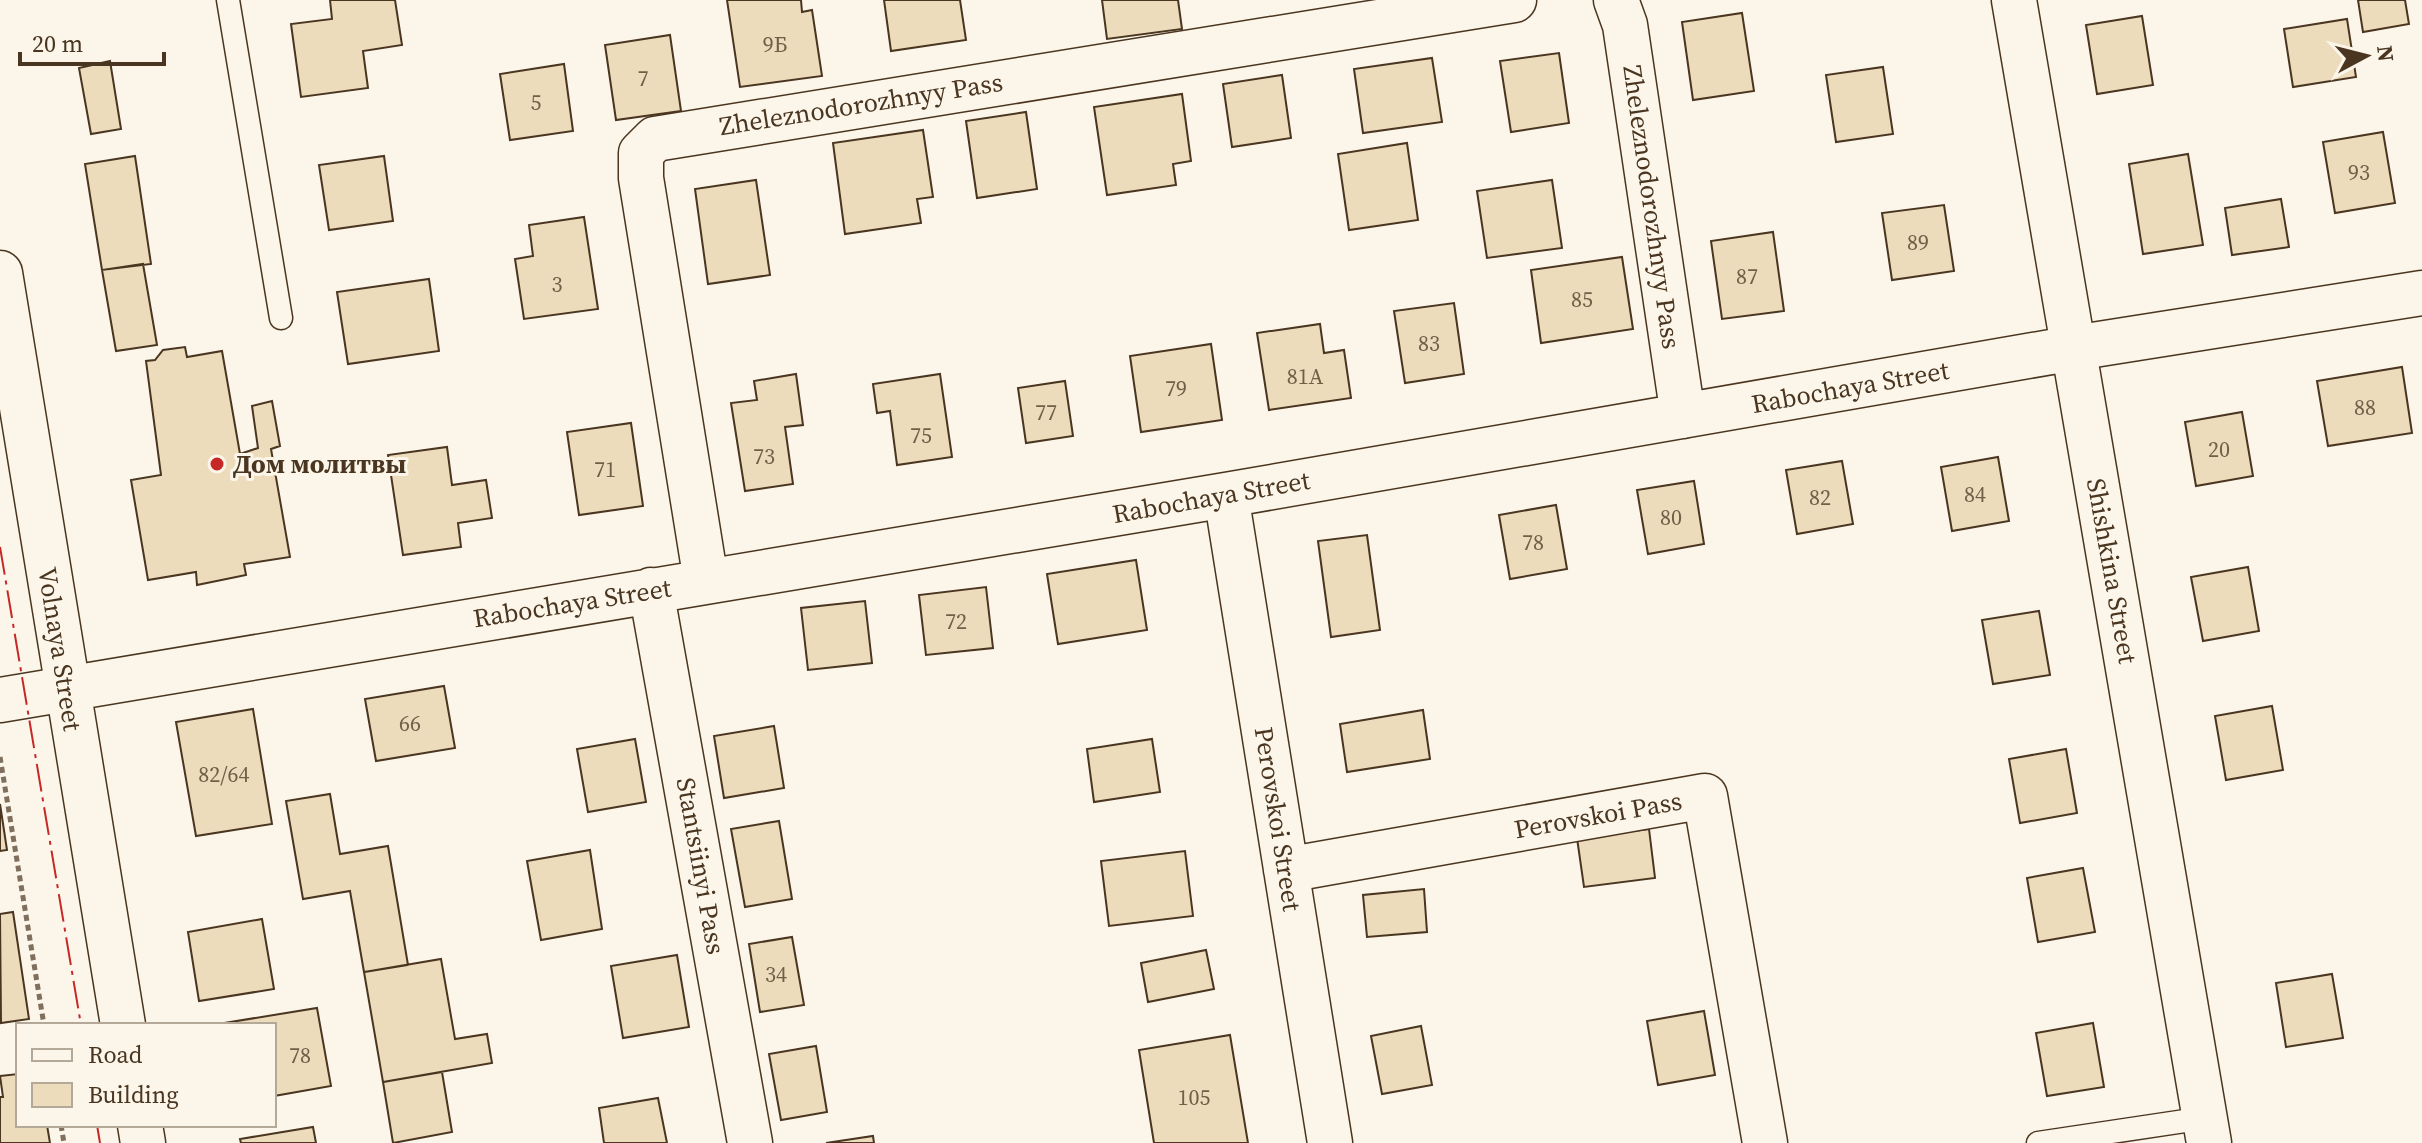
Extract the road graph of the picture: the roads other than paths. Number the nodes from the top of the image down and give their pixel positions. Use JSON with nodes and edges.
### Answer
{"nodes":[{"id":1,"x":228,"y":0,"type":"edge"},
{"id":2,"x":1514,"y":0,"type":"edge"},
{"id":3,"x":1616,"y":0,"type":"edge"},
{"id":4,"x":2014,"y":0,"type":"edge"},
{"id":5,"x":0,"y":273,"type":"edge"},
{"id":6,"x":2422,"y":293,"type":"edge"},
{"id":7,"x":281,"y":318,"type":"dead end"},
{"id":8,"x":2074,"y":348,"type":"junction"},
{"id":9,"x":1683,"y":416,"type":"junction"},
{"id":10,"x":1226,"y":495,"type":"junction"},
{"id":11,"x":706,"y":581,"type":"junction"},
{"id":12,"x":651,"y":590,"type":"junction"},
{"id":13,"x":65,"y":686,"type":"junction"},
{"id":14,"x":0,"y":700,"type":"edge"},
{"id":15,"x":1286,"y":870,"type":"junction"},
{"id":16,"x":123,"y":1023,"type":"edge"},
{"id":17,"x":2207,"y":1130,"type":"edge"},
{"id":18,"x":750,"y":1143,"type":"edge"},
{"id":19,"x":1330,"y":1143,"type":"edge"},
{"id":20,"x":1765,"y":1143,"type":"edge"},
{"id":21,"x":2038,"y":1143,"type":"edge"}],
"edges":[{"from":1,"to":7,"type":"lane"},
{"from":2,"to":11,"type":"street","name":"Zheleznodorozhnyy Pass"},
{"from":3,"to":9,"type":"street","name":"Zheleznodorozhnyy Pass"},
{"from":4,"to":8,"type":"street","name":"Shishkina Street"},
{"from":5,"to":13,"type":"street","name":"Volnaya Street"},
{"from":6,"to":8,"type":"street","name":"Rabochaya Street"},
{"from":8,"to":9,"type":"street","name":"Rabochaya Street"},
{"from":8,"to":17,"type":"street","name":"Shishkina Street"},
{"from":9,"to":10,"type":"street","name":"Rabochaya Street"},
{"from":10,"to":11,"type":"street","name":"Rabochaya Street"},
{"from":10,"to":15,"type":"street","name":"Perovskoi Street"},
{"from":11,"to":12,"type":"street","name":"Rabochaya Street"},
{"from":12,"to":13,"type":"street","name":"Rabochaya Street"},
{"from":12,"to":18,"type":"street","name":"Stantsiinyi Pass"},
{"from":13,"to":14,"type":"street","name":"Rabochaya Street"},
{"from":13,"to":16,"type":"street","name":"Volnaya Street"},
{"from":15,"to":19,"type":"street","name":"Perovskoi Street"},
{"from":15,"to":20,"type":"street","name":"Perovskoi Pass"},
{"from":17,"to":21,"type":"lane"}]}
